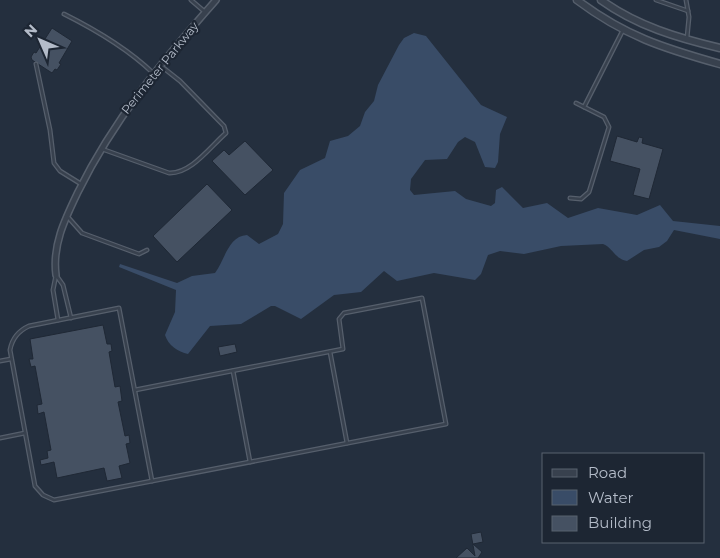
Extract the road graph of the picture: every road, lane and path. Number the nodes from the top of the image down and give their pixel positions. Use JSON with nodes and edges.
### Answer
{"nodes":[{"id":1,"x":191,"y":0,"type":"edge"},
{"id":2,"x":216,"y":0,"type":"edge"},
{"id":3,"x":577,"y":0,"type":"edge"},
{"id":4,"x":601,"y":0,"type":"edge"},
{"id":5,"x":656,"y":0,"type":"edge"},
{"id":6,"x":686,"y":0,"type":"edge"},
{"id":7,"x":688,"y":11,"type":"junction"},
{"id":8,"x":205,"y":12,"type":"junction"},
{"id":9,"x":64,"y":14,"type":"dead end"},
{"id":10,"x":623,"y":30,"type":"junction"},
{"id":11,"x":687,"y":40,"type":"junction"},
{"id":12,"x":720,"y":48,"type":"edge"},
{"id":13,"x":36,"y":64,"type":"dead end"},
{"id":14,"x":720,"y":64,"type":"edge"},
{"id":15,"x":160,"y":65,"type":"junction"},
{"id":16,"x":153,"y":72,"type":"junction"},
{"id":17,"x":576,"y":102,"type":"dead end"},
{"id":18,"x":584,"y":107,"type":"junction"},
{"id":19,"x":101,"y":149,"type":"junction"},
{"id":20,"x":82,"y":184,"type":"junction"},
{"id":21,"x":570,"y":198,"type":"dead end"},
{"id":22,"x":67,"y":216,"type":"junction"},
{"id":23,"x":147,"y":250,"type":"dead end"},
{"id":24,"x":56,"y":276,"type":"junction"},
{"id":25,"x":71,"y":318,"type":"junction"},
{"id":26,"x":58,"y":321,"type":"junction"},
{"id":27,"x":330,"y":352,"type":"junction"},
{"id":28,"x":11,"y":359,"type":"junction"},
{"id":29,"x":0,"y":361,"type":"edge"},
{"id":30,"x":233,"y":371,"type":"junction"},
{"id":31,"x":135,"y":390,"type":"junction"},
{"id":32,"x":25,"y":433,"type":"junction"},
{"id":33,"x":0,"y":438,"type":"edge"},
{"id":34,"x":347,"y":443,"type":"junction"},
{"id":35,"x":250,"y":462,"type":"junction"},
{"id":36,"x":152,"y":481,"type":"junction"}],
"edges":[{"from":1,"to":8,"type":"lane"},
{"from":2,"to":8,"type":"street","name":"Perimeter Parkway"},
{"from":3,"to":10,"type":"street"},
{"from":4,"to":11,"type":"street"},
{"from":5,"to":7,"type":"lane"},
{"from":6,"to":7,"type":"lane"},
{"from":7,"to":11,"type":"lane"},
{"from":8,"to":15,"type":"street","name":"Perimeter Parkway"},
{"from":9,"to":16,"type":"lane"},
{"from":10,"to":14,"type":"street"},
{"from":10,"to":18,"type":"lane"},
{"from":11,"to":12,"type":"street"},
{"from":13,"to":20,"type":"lane"},
{"from":15,"to":16,"type":"street","name":"Perimeter Parkway"},
{"from":15,"to":19,"type":"lane"},
{"from":16,"to":19,"type":"street","name":"Perimeter Parkway"},
{"from":17,"to":18,"type":"lane"},
{"from":18,"to":21,"type":"lane"},
{"from":19,"to":20,"type":"street","name":"Perimeter Parkway"},
{"from":20,"to":22,"type":"street","name":"Perimeter Parkway"},
{"from":22,"to":23,"type":"lane"},
{"from":22,"to":24,"type":"street","name":"Perimeter Parkway"},
{"from":24,"to":25,"type":"lane"},
{"from":24,"to":26,"type":"lane"},
{"from":25,"to":26,"type":"lane"},
{"from":25,"to":31,"type":"lane"},
{"from":26,"to":28,"type":"lane"},
{"from":27,"to":30,"type":"lane"},
{"from":27,"to":34,"type":"lane"},
{"from":27,"to":34,"type":"lane"},
{"from":28,"to":29,"type":"lane"},
{"from":28,"to":32,"type":"lane"},
{"from":30,"to":31,"type":"lane"},
{"from":30,"to":35,"type":"lane"},
{"from":31,"to":36,"type":"lane"},
{"from":32,"to":33,"type":"lane"},
{"from":32,"to":36,"type":"lane"},
{"from":34,"to":35,"type":"lane"},
{"from":35,"to":36,"type":"lane"}]}
